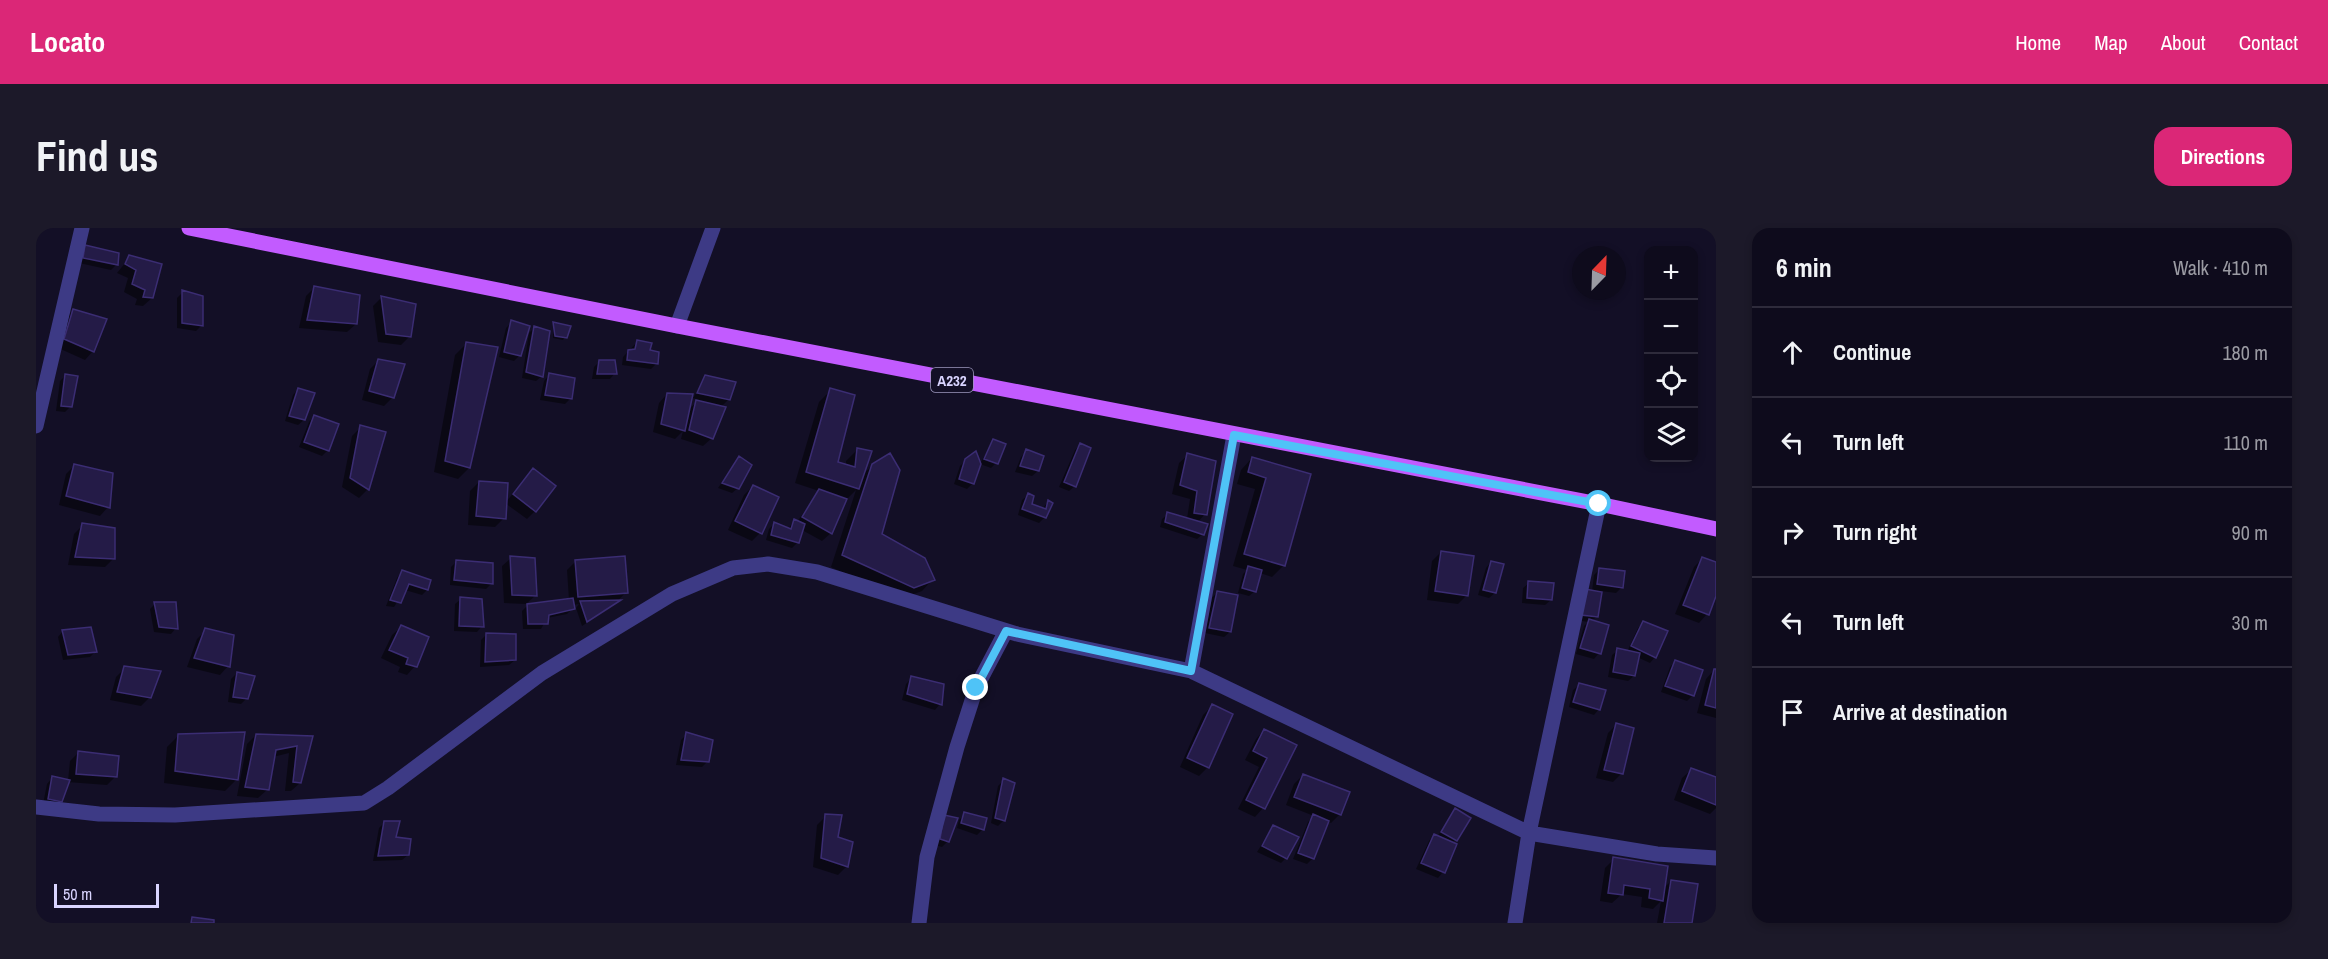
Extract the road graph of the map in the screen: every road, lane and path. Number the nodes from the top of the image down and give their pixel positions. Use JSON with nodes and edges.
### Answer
{"nodes":[{"id":1,"x":82,"y":228,"type":"edge"},
{"id":2,"x":189,"y":228,"type":"edge"},
{"id":3,"x":713,"y":228,"type":"edge"},
{"id":4,"x":677,"y":326,"type":"junction"},
{"id":5,"x":41,"y":380,"type":"edge"},
{"id":6,"x":36,"y":426,"type":"edge"},
{"id":7,"x":1234,"y":435,"type":"junction"},
{"id":8,"x":1599,"y":504,"type":"junction"},
{"id":9,"x":1716,"y":529,"type":"edge"},
{"id":10,"x":1006,"y":631,"type":"junction"},
{"id":11,"x":1191,"y":671,"type":"junction"},
{"id":12,"x":36,"y":807,"type":"edge"},
{"id":13,"x":1529,"y":833,"type":"junction"},
{"id":14,"x":1716,"y":858,"type":"edge"},
{"id":15,"x":920,"y":923,"type":"edge"},
{"id":16,"x":1515,"y":923,"type":"edge"}],
"edges":[{"from":1,"to":5,"type":"street"},
{"from":2,"to":4,"type":"main road","number":"A232"},
{"from":3,"to":4,"type":"street"},
{"from":4,"to":7,"type":"main road","number":"A232"},
{"from":5,"to":6,"type":"street"},
{"from":7,"to":8,"type":"main road","number":"A232"},
{"from":7,"to":11,"type":"street"},
{"from":8,"to":9,"type":"main road","number":"A232"},
{"from":8,"to":13,"type":"street"},
{"from":10,"to":11,"type":"street"},
{"from":10,"to":12,"type":"street"},
{"from":10,"to":15,"type":"street"},
{"from":11,"to":13,"type":"street"},
{"from":13,"to":14,"type":"street"},
{"from":13,"to":16,"type":"street"}]}
